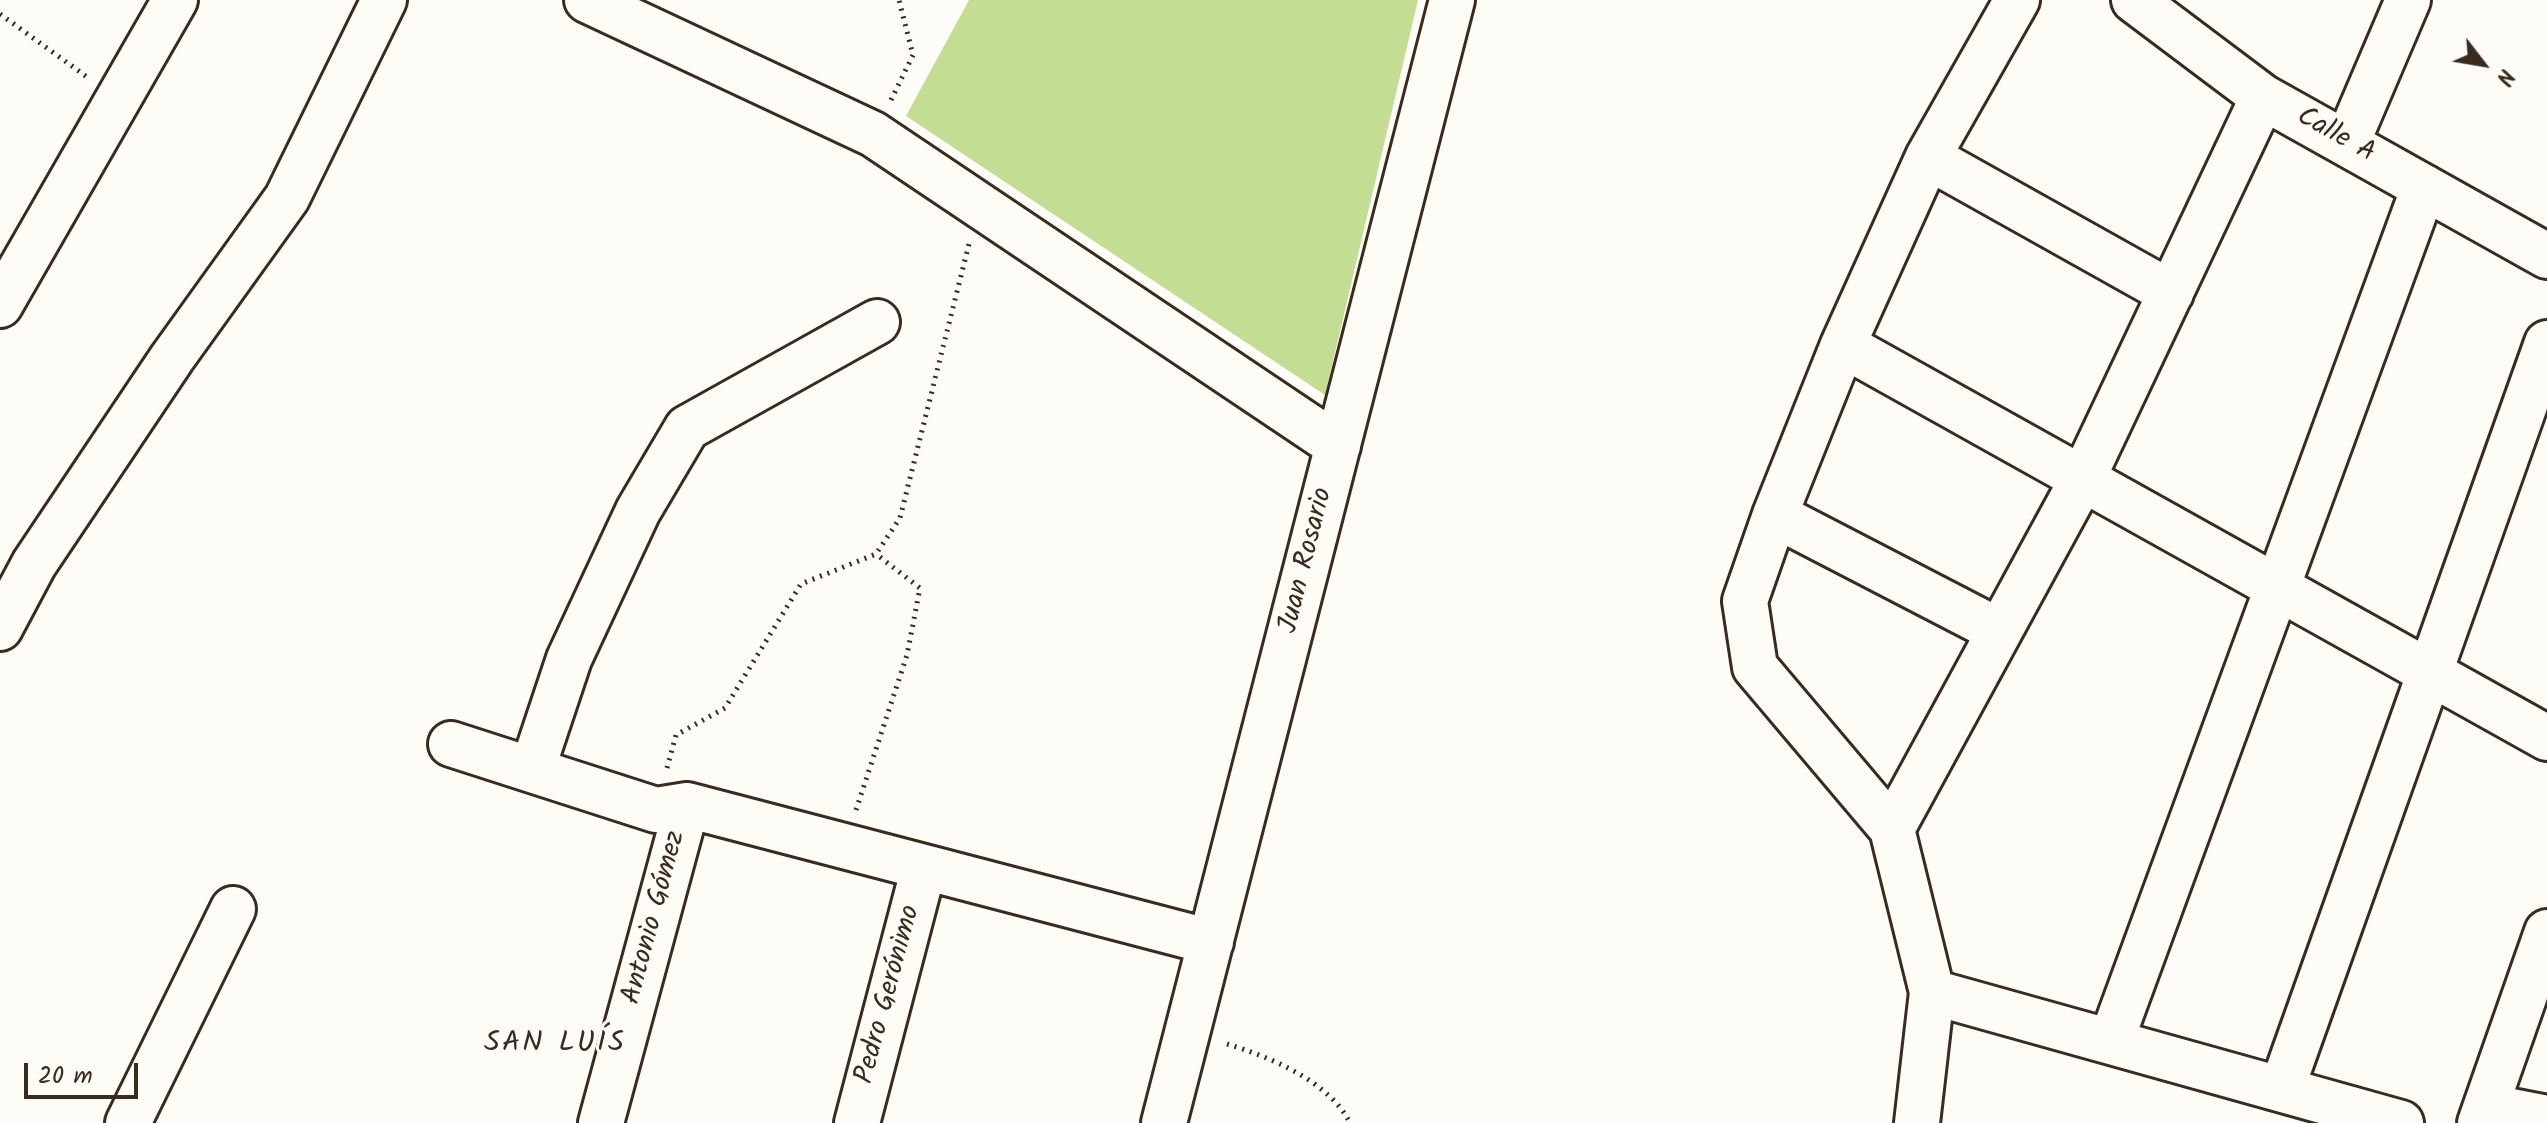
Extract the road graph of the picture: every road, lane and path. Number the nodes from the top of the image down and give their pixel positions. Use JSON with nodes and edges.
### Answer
{"nodes":[{"id":1,"x":175,"y":0,"type":"edge"},
{"id":2,"x":384,"y":0,"type":"edge"},
{"id":3,"x":587,"y":0,"type":"edge"},
{"id":4,"x":899,"y":0,"type":"edge"},
{"id":5,"x":1452,"y":0,"type":"edge"},
{"id":6,"x":2017,"y":0,"type":"edge"},
{"id":7,"x":2134,"y":0,"type":"edge"},
{"id":8,"x":2408,"y":0,"type":"edge"},
{"id":9,"x":0,"y":14,"type":"edge"},
{"id":10,"x":2263,"y":97,"type":"junction"},
{"id":11,"x":118,"y":99,"type":"junction"},
{"id":12,"x":873,"y":134,"type":"junction"},
{"id":13,"x":2347,"y":143,"type":"junction"},
{"id":14,"x":1928,"y":157,"type":"junction"},
{"id":15,"x":2424,"y":187,"type":"junction"},
{"id":16,"x":979,"y":205,"type":"junction"},
{"id":17,"x":2547,"y":256,"type":"edge"},
{"id":18,"x":2171,"y":293,"type":"junction"},
{"id":19,"x":0,"y":305,"type":"edge"},
{"id":20,"x":877,"y":322,"type":"dead end"},
{"id":21,"x":2547,"y":343,"type":"edge"},
{"id":22,"x":1843,"y":345,"type":"junction"},
{"id":23,"x":1338,"y":446,"type":"junction"},
{"id":24,"x":2083,"y":478,"type":"junction"},
{"id":25,"x":1775,"y":515,"type":"junction"},
{"id":26,"x":876,"y":554,"type":"junction"},
{"id":27,"x":2276,"y":585,"type":"junction"},
{"id":28,"x":0,"y":628,"type":"edge"},
{"id":29,"x":1999,"y":631,"type":"junction"},
{"id":30,"x":2428,"y":671,"type":"junction"},
{"id":31,"x":2547,"y":738,"type":"edge"},
{"id":32,"x":451,"y":744,"type":"dead end"},
{"id":33,"x":532,"y":770,"type":"junction"},
{"id":34,"x":671,"y":808,"type":"junction"},
{"id":35,"x":1892,"y":829,"type":"junction"},
{"id":36,"x":844,"y":846,"type":"junction"},
{"id":37,"x":924,"y":867,"type":"junction"},
{"id":38,"x":233,"y":909,"type":"dead end"},
{"id":39,"x":2547,"y":932,"type":"edge"},
{"id":40,"x":1211,"y":942,"type":"junction"},
{"id":41,"x":1932,"y":992,"type":"junction"},
{"id":42,"x":1188,"y":1032,"type":"junction"},
{"id":43,"x":2111,"y":1041,"type":"junction"},
{"id":44,"x":2282,"y":1088,"type":"junction"},
{"id":45,"x":2483,"y":1114,"type":"edge"},
{"id":46,"x":2547,"y":1118,"type":"edge"},
{"id":47,"x":128,"y":1123,"type":"edge"},
{"id":48,"x":601,"y":1123,"type":"edge"},
{"id":49,"x":857,"y":1123,"type":"edge"},
{"id":50,"x":1164,"y":1123,"type":"edge"},
{"id":51,"x":1350,"y":1123,"type":"edge"},
{"id":52,"x":1917,"y":1123,"type":"edge"},
{"id":53,"x":2401,"y":1123,"type":"edge"}],
"edges":[{"from":1,"to":11,"type":"street"},
{"from":2,"to":28,"type":"street"},
{"from":3,"to":12,"type":"street"},
{"from":4,"to":12,"type":"path"},
{"from":5,"to":23,"type":"street","name":"Juan Rosario"},
{"from":6,"to":14,"type":"street"},
{"from":7,"to":10,"type":"street","name":"Calle A"},
{"from":8,"to":13,"type":"street"},
{"from":9,"to":11,"type":"path"},
{"from":10,"to":13,"type":"street","name":"Calle A"},
{"from":10,"to":18,"type":"street"},
{"from":11,"to":19,"type":"street"},
{"from":12,"to":16,"type":"street"},
{"from":13,"to":15,"type":"street","name":"Calle A"},
{"from":14,"to":18,"type":"street"},
{"from":14,"to":22,"type":"street"},
{"from":15,"to":17,"type":"street","name":"Calle A"},
{"from":15,"to":27,"type":"street"},
{"from":16,"to":23,"type":"street"},
{"from":16,"to":26,"type":"path"},
{"from":18,"to":24,"type":"street"},
{"from":20,"to":33,"type":"street"},
{"from":21,"to":30,"type":"street"},
{"from":22,"to":24,"type":"street"},
{"from":22,"to":25,"type":"street"},
{"from":23,"to":40,"type":"street","name":"Juan Rosario"},
{"from":24,"to":27,"type":"street"},
{"from":24,"to":29,"type":"street"},
{"from":25,"to":29,"type":"street"},
{"from":25,"to":35,"type":"street"},
{"from":26,"to":34,"type":"path"},
{"from":26,"to":36,"type":"path"},
{"from":27,"to":30,"type":"street"},
{"from":27,"to":43,"type":"street"},
{"from":29,"to":35,"type":"street"},
{"from":30,"to":31,"type":"street"},
{"from":30,"to":44,"type":"street"},
{"from":32,"to":33,"type":"street"},
{"from":33,"to":34,"type":"street"},
{"from":34,"to":36,"type":"street"},
{"from":34,"to":48,"type":"street","name":"Antonio Gómez"},
{"from":35,"to":41,"type":"street"},
{"from":36,"to":37,"type":"street"},
{"from":37,"to":40,"type":"street"},
{"from":37,"to":49,"type":"street","name":"Pedro Gerónimo"},
{"from":38,"to":47,"type":"street"},
{"from":39,"to":45,"type":"street"},
{"from":40,"to":42,"type":"street","name":"Juan Rosario"},
{"from":41,"to":43,"type":"street"},
{"from":41,"to":52,"type":"street"},
{"from":42,"to":50,"type":"street","name":"Juan Rosario"},
{"from":42,"to":51,"type":"path"},
{"from":43,"to":44,"type":"street"},
{"from":44,"to":53,"type":"street"},
{"from":45,"to":46,"type":"street"}]}
